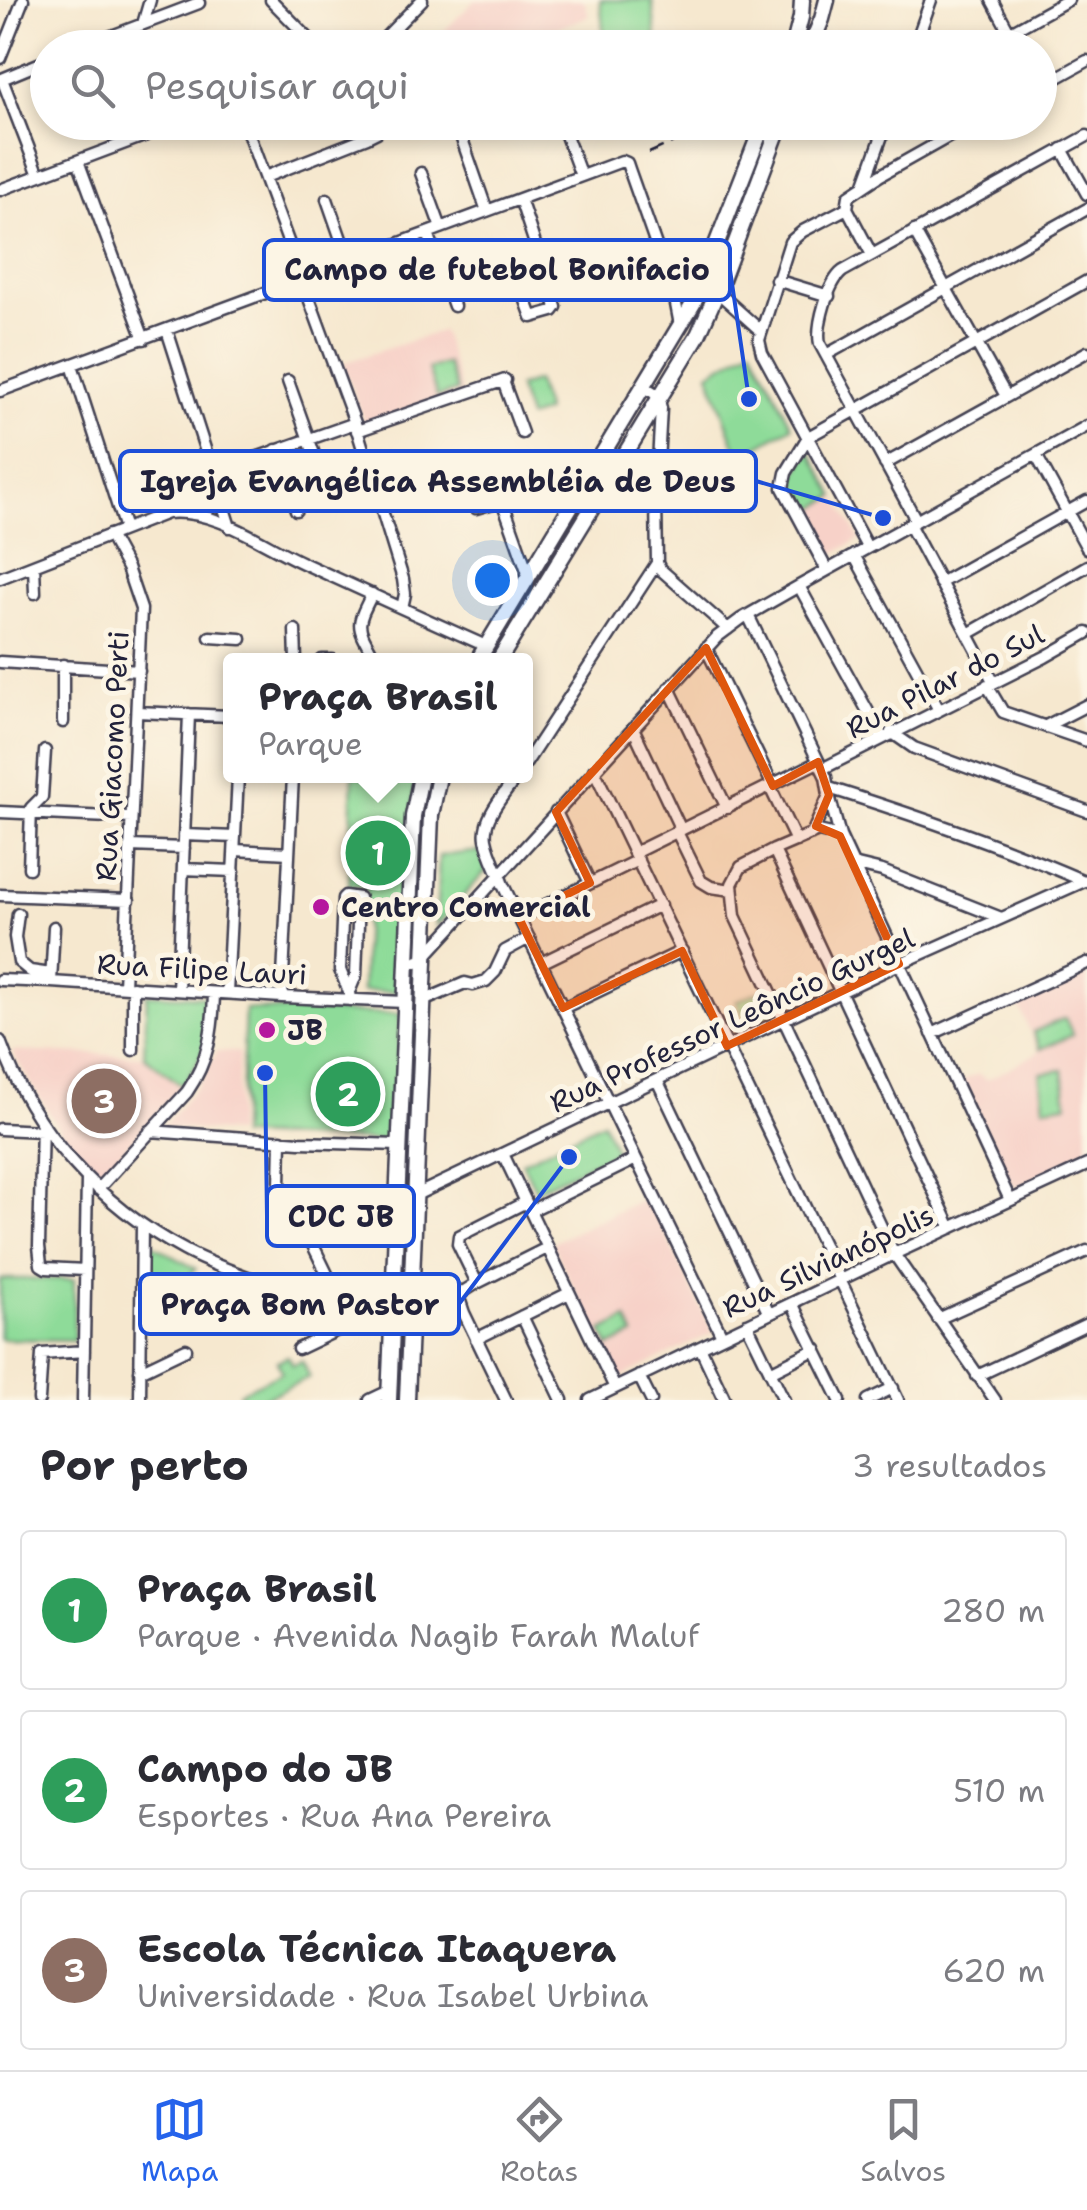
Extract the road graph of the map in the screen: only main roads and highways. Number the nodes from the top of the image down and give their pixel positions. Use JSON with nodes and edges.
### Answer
{"nodes":[{"id":1,"x":802,"y":0,"type":"edge"},
{"id":2,"x":826,"y":0,"type":"edge"},
{"id":3,"x":798,"y":30,"type":"edge"},
{"id":4,"x":817,"y":30,"type":"edge"},
{"id":5,"x":757,"y":140,"type":"edge"},
{"id":6,"x":774,"y":140,"type":"edge"},
{"id":7,"x":486,"y":646,"type":"junction"},
{"id":8,"x":482,"y":653,"type":"edge"},
{"id":9,"x":497,"y":653,"type":"edge"},
{"id":10,"x":501,"y":653,"type":"edge"},
{"id":11,"x":419,"y":783,"type":"edge"},
{"id":12,"x":438,"y":783,"type":"edge"},
{"id":13,"x":423,"y":1003,"type":"junction"},
{"id":14,"x":404,"y":1008,"type":"junction"},
{"id":15,"x":392,"y":1331,"type":"junction"},
{"id":16,"x":408,"y":1359,"type":"junction"},
{"id":17,"x":389,"y":1395,"type":"edge"},
{"id":18,"x":407,"y":1400,"type":"edge"}],
"edges":[{"from":1,"to":3,"type":"main road"},
{"from":2,"to":4,"type":"main road"},
{"from":5,"to":7,"type":"main road"},
{"from":6,"to":10,"type":"main road"},
{"from":7,"to":8,"type":"main road"},
{"from":7,"to":9,"type":"main road"},
{"from":11,"to":14,"type":"main road"},
{"from":12,"to":13,"type":"main road"},
{"from":13,"to":14,"type":"main road"},
{"from":13,"to":16,"type":"main road"},
{"from":14,"to":15,"type":"main road"},
{"from":15,"to":16,"type":"main road"},
{"from":15,"to":17,"type":"main road"},
{"from":16,"to":18,"type":"main road"}]}
